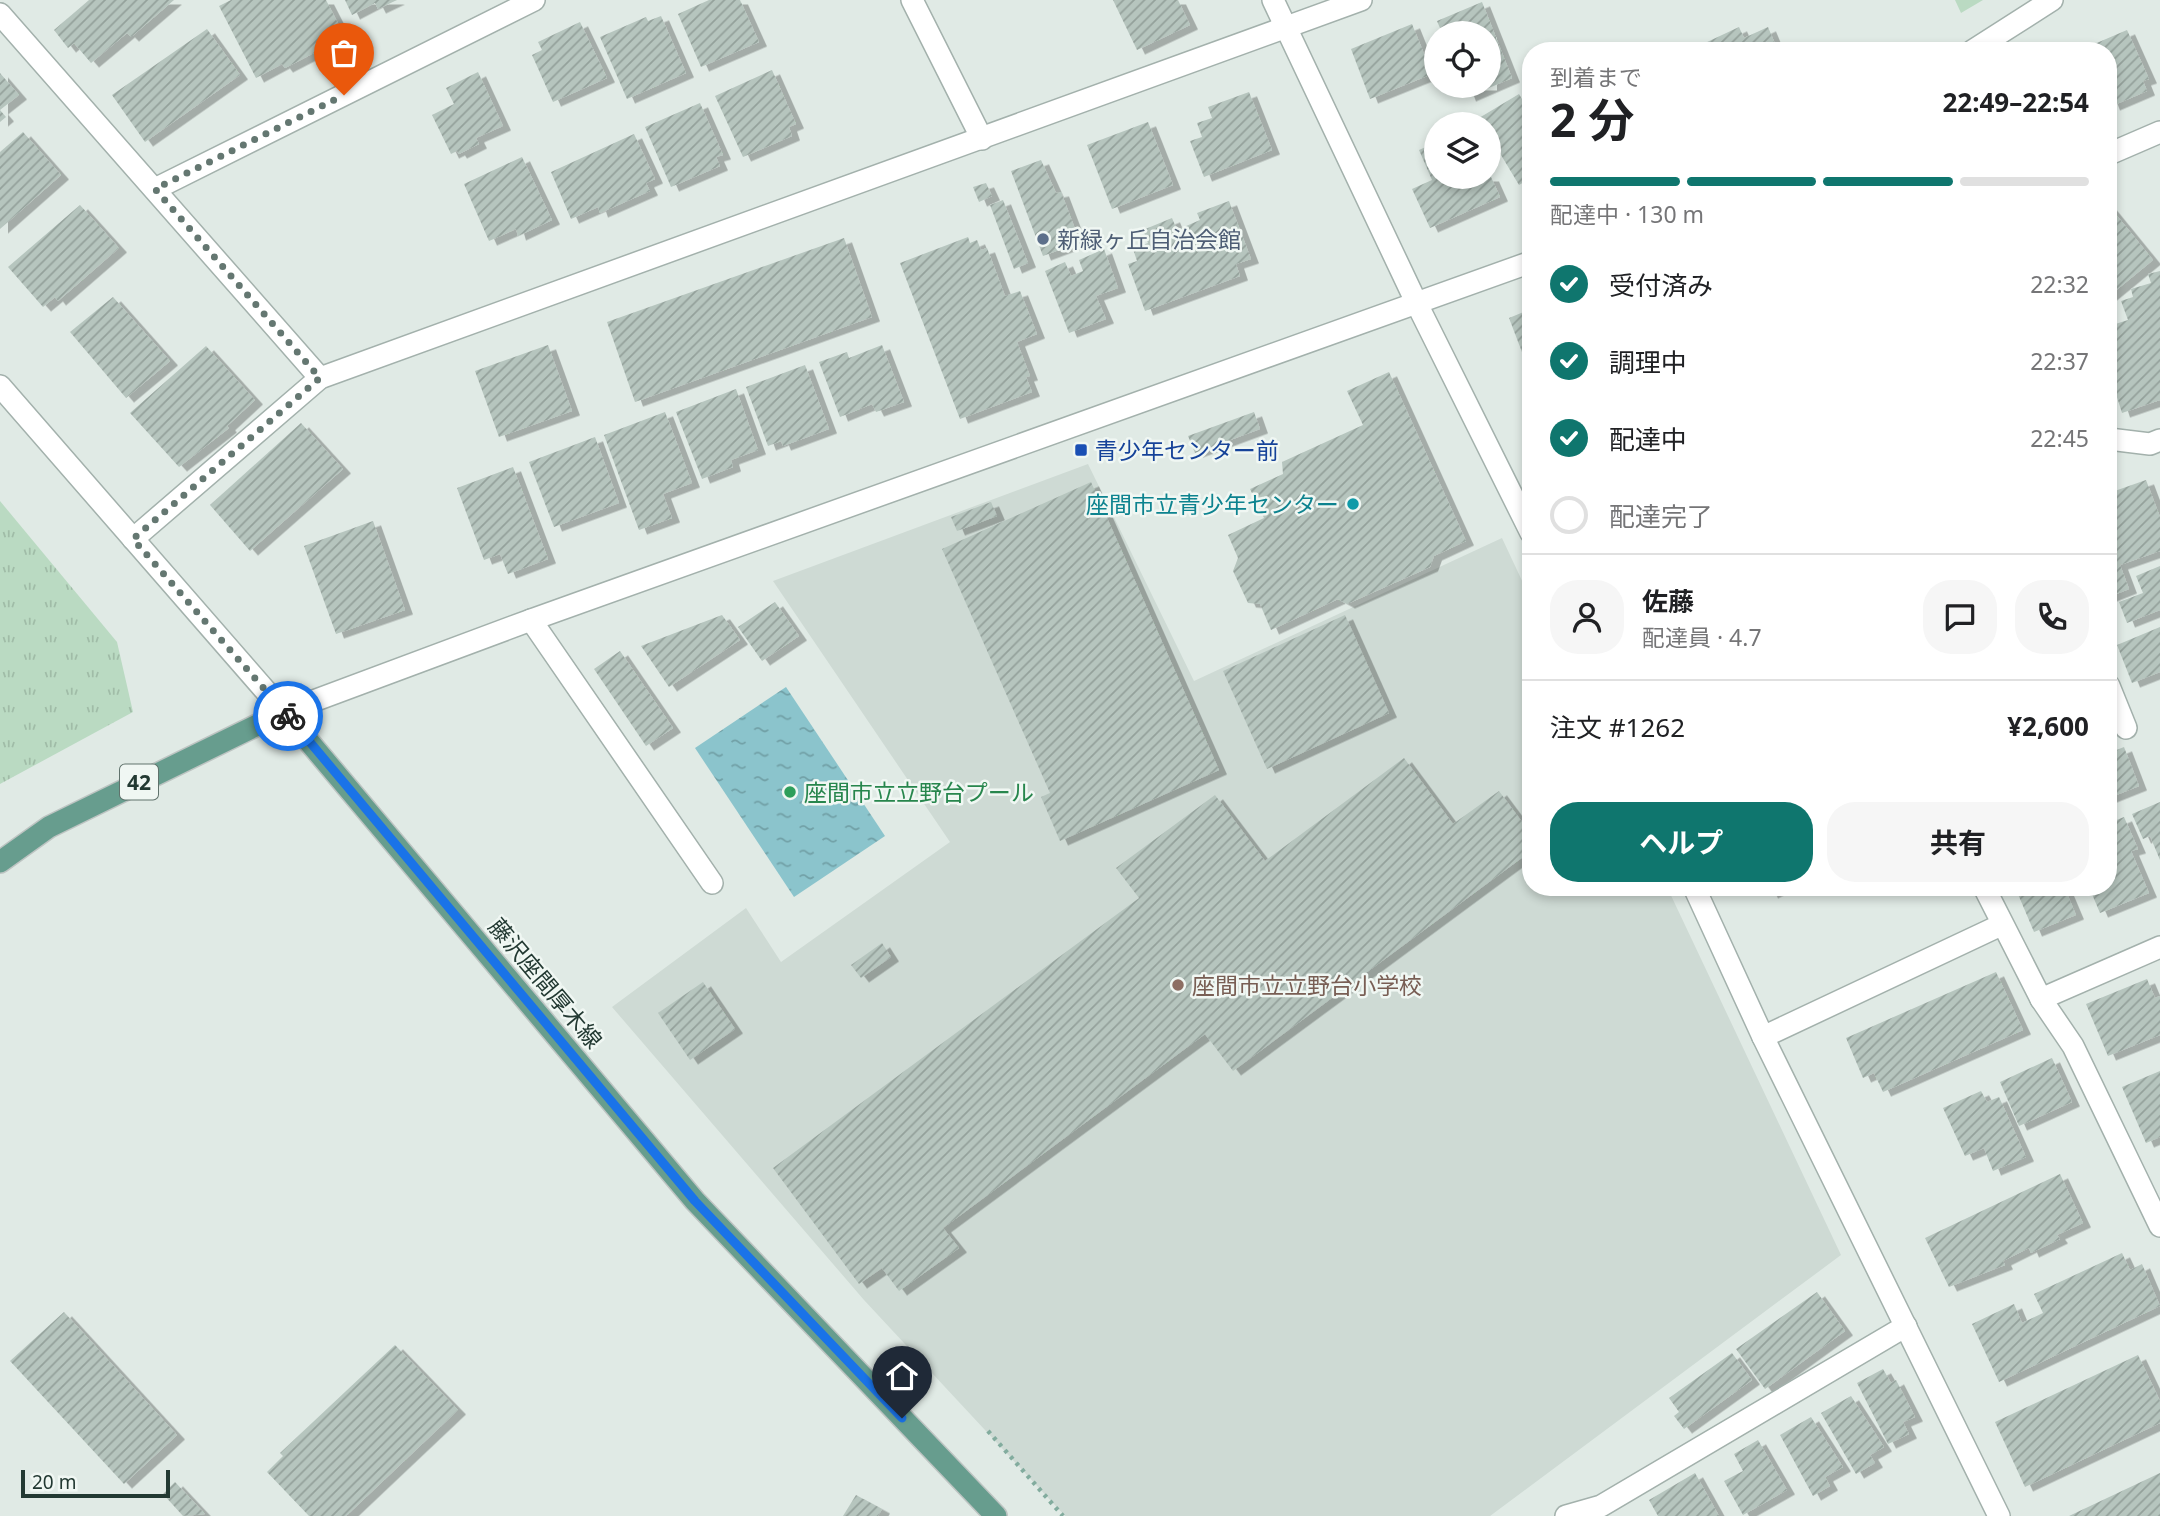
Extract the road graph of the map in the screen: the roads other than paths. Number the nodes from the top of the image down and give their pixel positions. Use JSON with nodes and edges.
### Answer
{"nodes":[{"id":1,"x":534,"y":0,"type":"edge"},
{"id":2,"x":912,"y":0,"type":"edge"},
{"id":3,"x":1273,"y":0,"type":"edge"},
{"id":4,"x":1361,"y":0,"type":"edge"},
{"id":5,"x":2052,"y":0,"type":"edge"},
{"id":6,"x":0,"y":14,"type":"edge"},
{"id":7,"x":1287,"y":29,"type":"junction"},
{"id":8,"x":1986,"y":42,"type":"edge"},
{"id":9,"x":2160,"y":132,"type":"edge"},
{"id":10,"x":982,"y":139,"type":"junction"},
{"id":11,"x":2117,"y":151,"type":"edge"},
{"id":12,"x":155,"y":189,"type":"junction"},
{"id":13,"x":1522,"y":265,"type":"edge"},
{"id":14,"x":1417,"y":304,"type":"junction"},
{"id":15,"x":320,"y":378,"type":"junction"},
{"id":16,"x":0,"y":386,"type":"edge"},
{"id":17,"x":2117,"y":440,"type":"edge"},
{"id":18,"x":2160,"y":440,"type":"edge"},
{"id":19,"x":1522,"y":513,"type":"edge"},
{"id":20,"x":133,"y":539,"type":"junction"},
{"id":21,"x":531,"y":620,"type":"junction"},
{"id":22,"x":2117,"y":705,"type":"edge"},
{"id":23,"x":284,"y":712,"type":"junction"},
{"id":24,"x":2126,"y":727,"type":"dead end"},
{"id":25,"x":0,"y":862,"type":"edge"},
{"id":26,"x":712,"y":883,"type":"dead end"},
{"id":27,"x":1698,"y":896,"type":"edge"},
{"id":28,"x":1988,"y":896,"type":"edge"},
{"id":29,"x":2001,"y":925,"type":"junction"},
{"id":30,"x":2160,"y":947,"type":"edge"},
{"id":31,"x":2041,"y":999,"type":"junction"},
{"id":32,"x":1763,"y":1037,"type":"junction"},
{"id":33,"x":2151,"y":1185,"type":"edge"},
{"id":34,"x":2160,"y":1226,"type":"edge"},
{"id":35,"x":1906,"y":1326,"type":"junction"},
{"id":36,"x":996,"y":1516,"type":"edge"},
{"id":37,"x":1566,"y":1516,"type":"edge"},
{"id":38,"x":1999,"y":1516,"type":"edge"}],
"edges":[{"from":1,"to":12,"type":"street"},
{"from":2,"to":10,"type":"street"},
{"from":3,"to":7,"type":"street"},
{"from":4,"to":7,"type":"street"},
{"from":5,"to":8,"type":"street"},
{"from":6,"to":12,"type":"street"},
{"from":7,"to":10,"type":"street"},
{"from":7,"to":14,"type":"street"},
{"from":9,"to":11,"type":"street"},
{"from":10,"to":15,"type":"street"},
{"from":12,"to":15,"type":"street"},
{"from":13,"to":14,"type":"street"},
{"from":14,"to":19,"type":"street"},
{"from":14,"to":21,"type":"street"},
{"from":15,"to":20,"type":"street"},
{"from":16,"to":20,"type":"street"},
{"from":17,"to":18,"type":"street"},
{"from":20,"to":23,"type":"street"},
{"from":21,"to":23,"type":"street"},
{"from":21,"to":26,"type":"street"},
{"from":22,"to":24,"type":"street"},
{"from":23,"to":25,"type":"main road","number":"42"},
{"from":23,"to":36,"type":"main road","name":"藤沢座間厚木線"},
{"from":27,"to":32,"type":"street"},
{"from":28,"to":29,"type":"street"},
{"from":29,"to":31,"type":"street"},
{"from":29,"to":32,"type":"street"},
{"from":30,"to":31,"type":"street"},
{"from":31,"to":33,"type":"street"},
{"from":32,"to":35,"type":"street"},
{"from":33,"to":34,"type":"street"},
{"from":35,"to":37,"type":"street"},
{"from":35,"to":38,"type":"street"}]}
